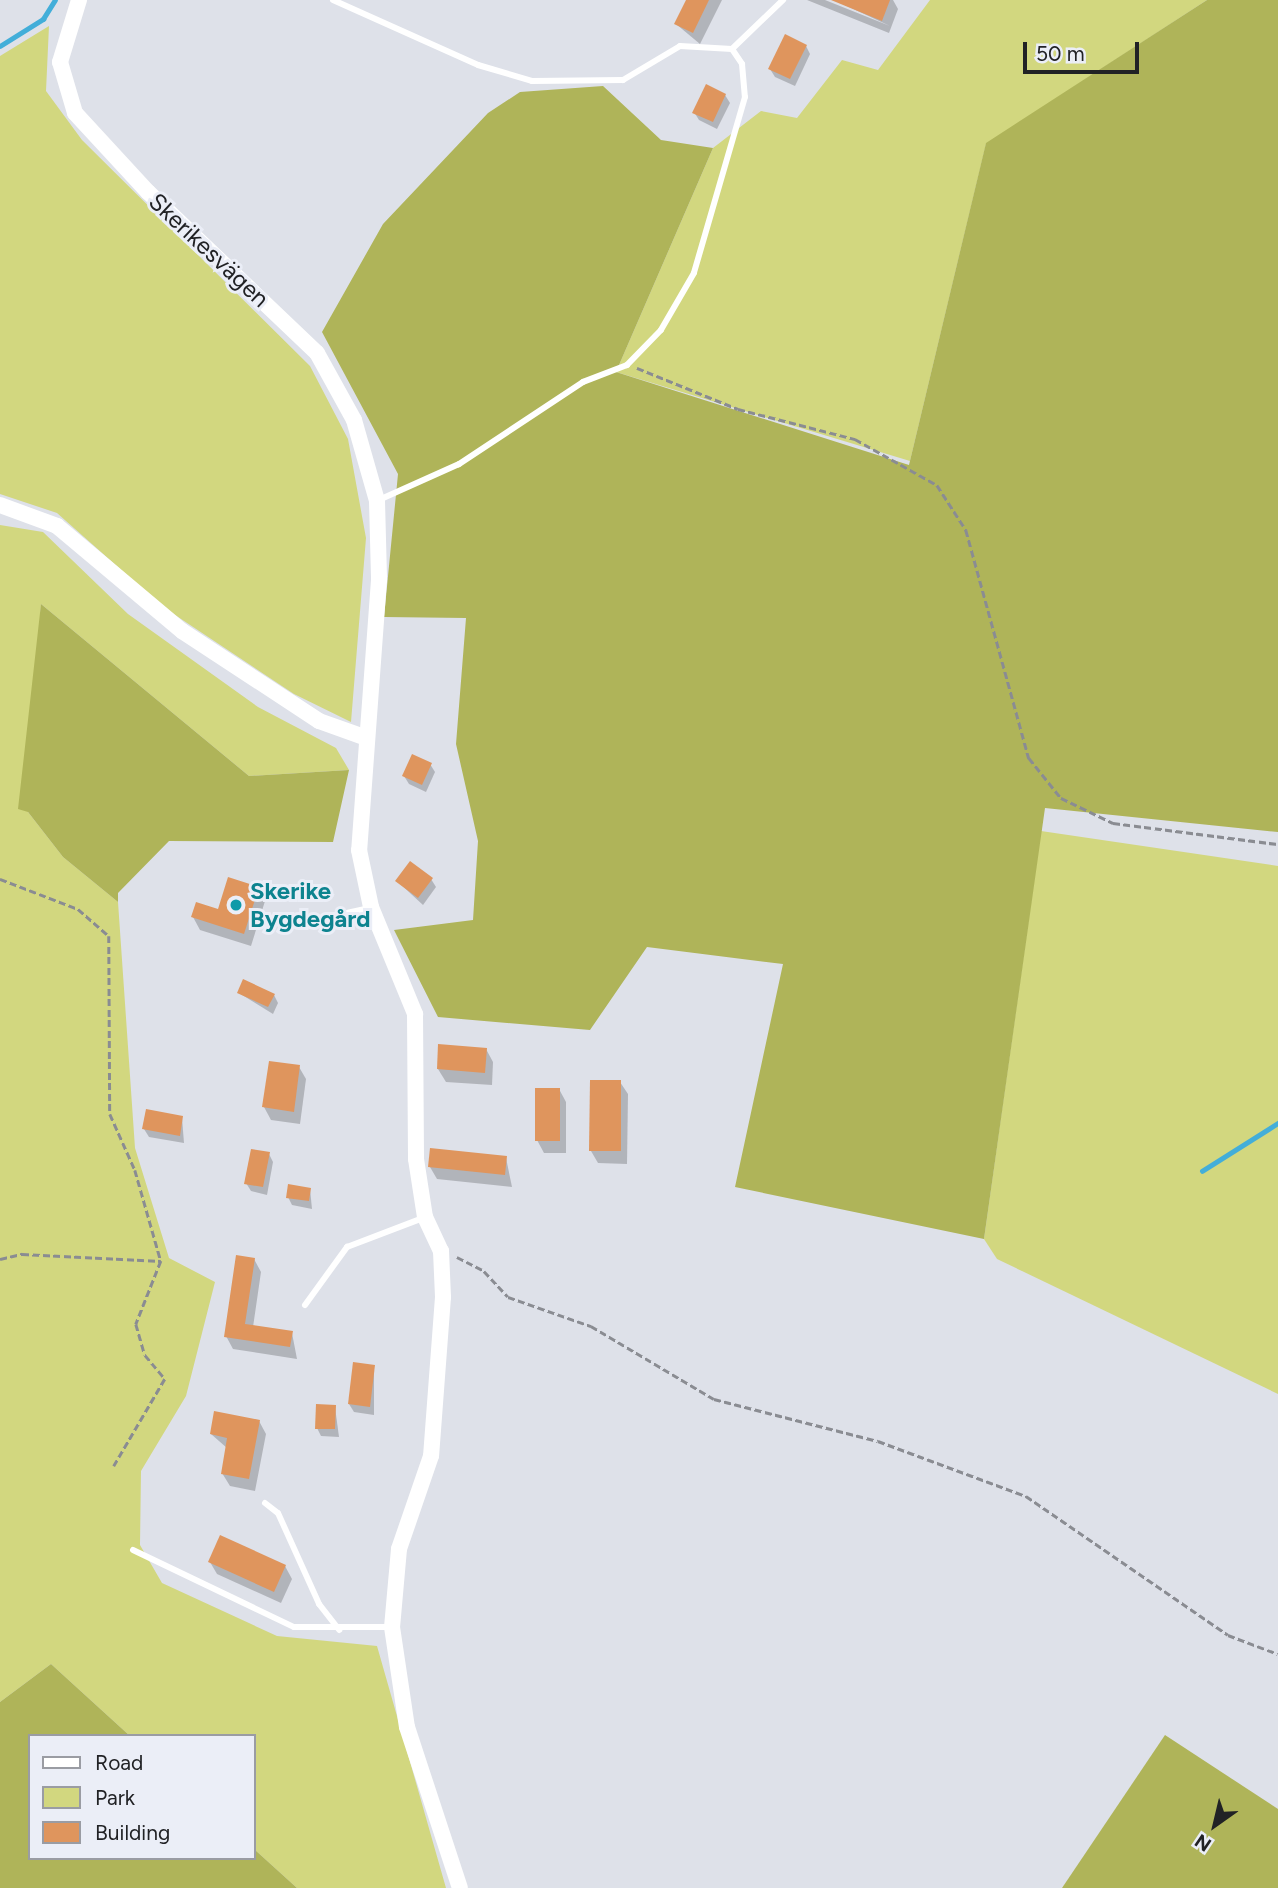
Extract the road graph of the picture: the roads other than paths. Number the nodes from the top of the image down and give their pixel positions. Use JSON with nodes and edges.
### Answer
{"nodes":[{"id":1,"x":79,"y":0,"type":"edge"},
{"id":2,"x":334,"y":0,"type":"edge"},
{"id":3,"x":783,"y":0,"type":"edge"},
{"id":4,"x":732,"y":49,"type":"junction"},
{"id":5,"x":377,"y":501,"type":"junction"},
{"id":6,"x":0,"y":505,"type":"edge"},
{"id":7,"x":364,"y":737,"type":"junction"},
{"id":8,"x":371,"y":907,"type":"junction"},
{"id":9,"x":276,"y":917,"type":"dead end"},
{"id":10,"x":425,"y":1217,"type":"junction"},
{"id":11,"x":306,"y":1305,"type":"dead end"},
{"id":12,"x":265,"y":1503,"type":"dead end"},
{"id":13,"x":133,"y":1550,"type":"dead end"},
{"id":14,"x":392,"y":1627,"type":"junction"},
{"id":15,"x":339,"y":1630,"type":"junction"},
{"id":16,"x":460,"y":1888,"type":"edge"}],
"edges":[{"from":1,"to":5,"type":"street","name":"Skerikesvägen"},
{"from":2,"to":4,"type":"lane"},
{"from":3,"to":4,"type":"lane"},
{"from":4,"to":5,"type":"lane"},
{"from":5,"to":7,"type":"street","name":"Skerikesvägen"},
{"from":6,"to":7,"type":"street"},
{"from":7,"to":8,"type":"street","name":"Skerikesvägen"},
{"from":8,"to":9,"type":"lane"},
{"from":8,"to":10,"type":"street","name":"Skerikesvägen"},
{"from":10,"to":11,"type":"lane"},
{"from":10,"to":14,"type":"street","name":"Skerikesvägen"},
{"from":12,"to":15,"type":"lane"},
{"from":13,"to":15,"type":"lane"},
{"from":14,"to":15,"type":"lane"},
{"from":14,"to":16,"type":"street"}]}
